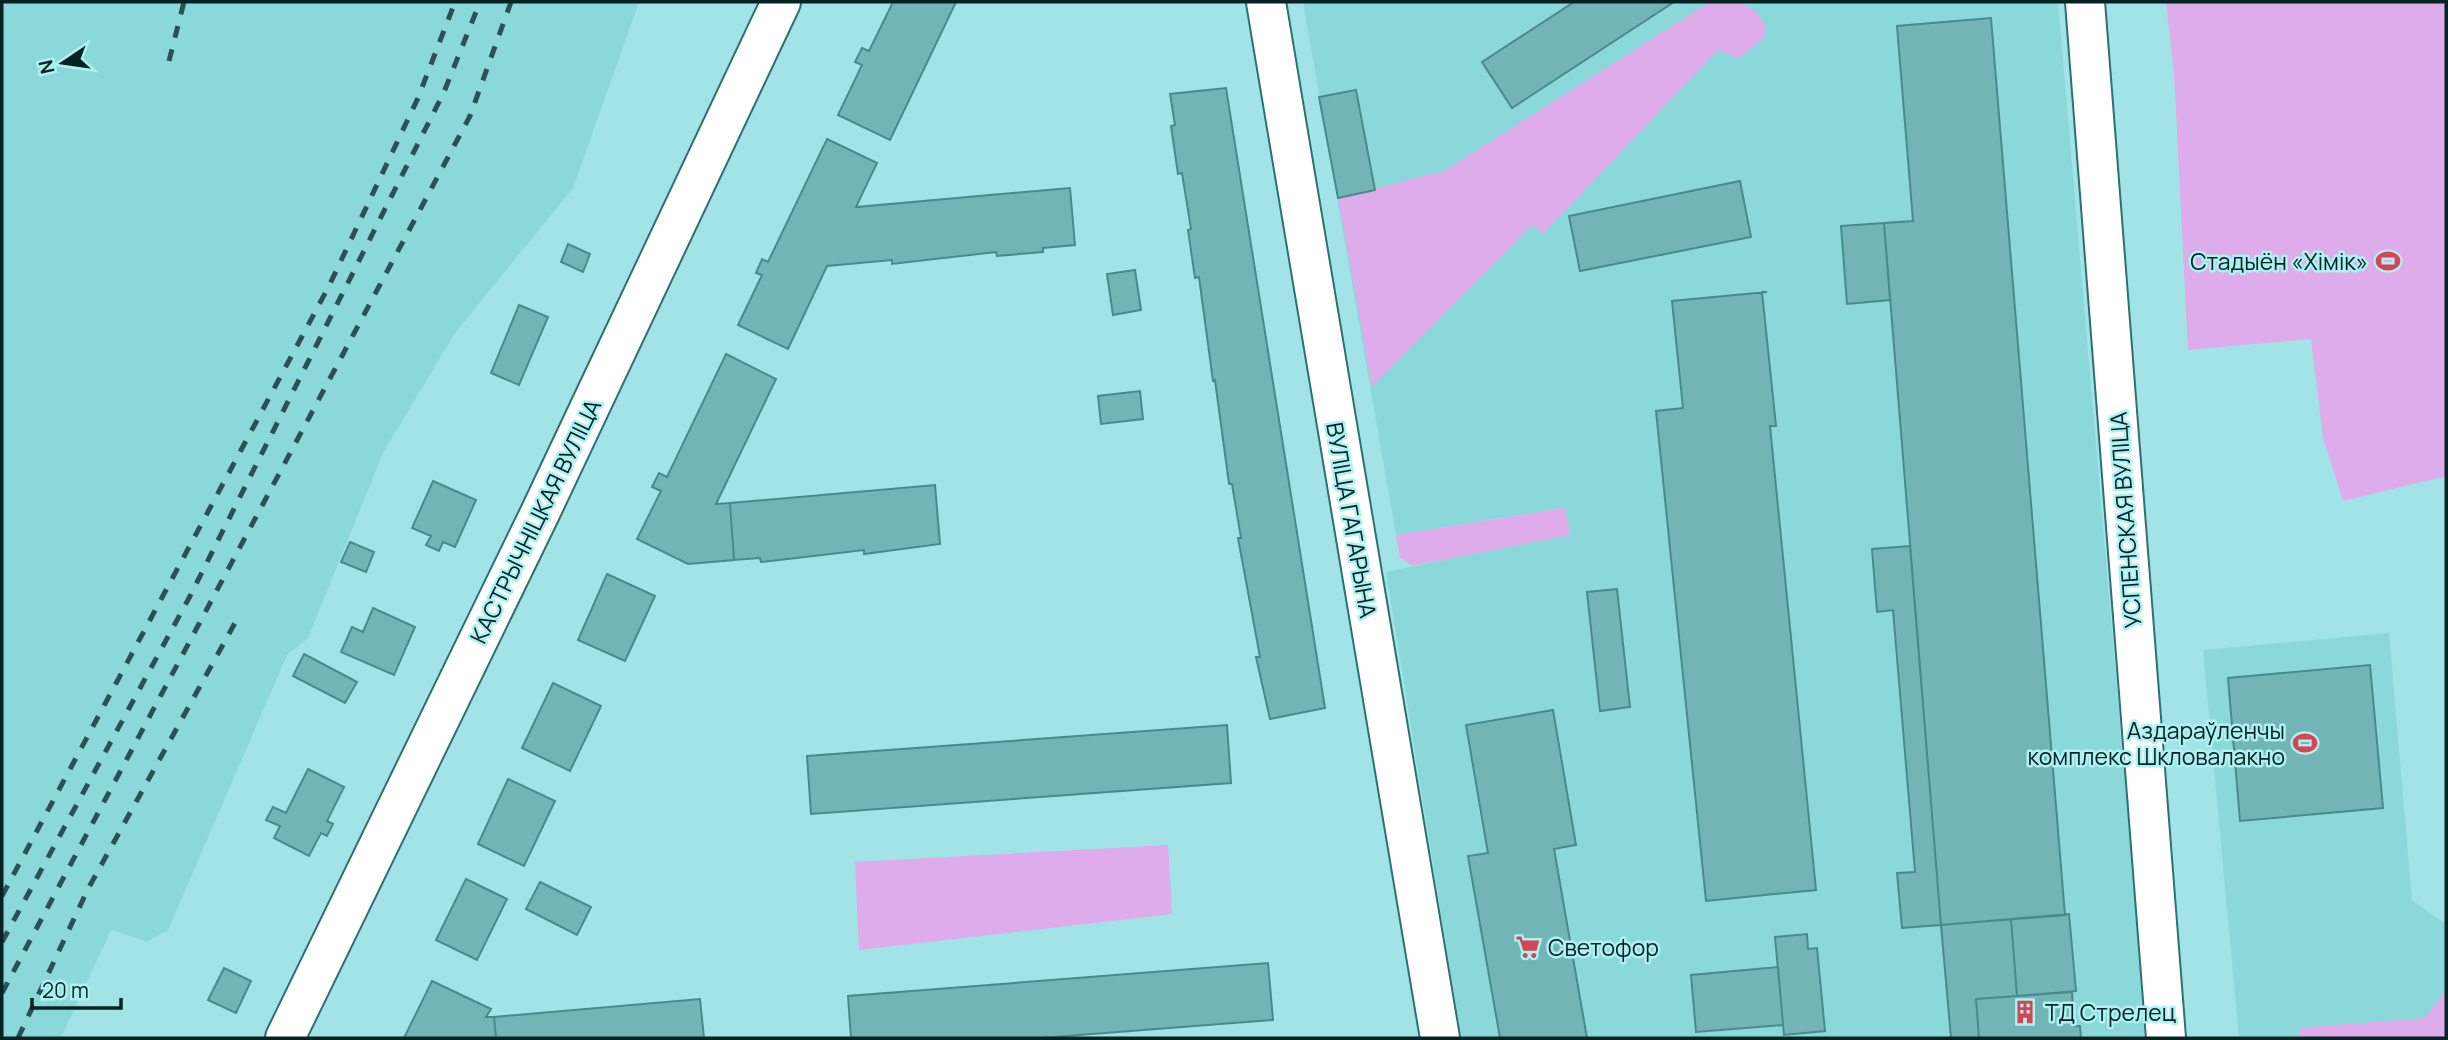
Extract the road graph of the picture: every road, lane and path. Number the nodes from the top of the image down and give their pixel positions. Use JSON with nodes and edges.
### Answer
{"nodes":[{"id":1,"x":781,"y":2,"type":"edge"},
{"id":2,"x":1266,"y":2,"type":"edge"},
{"id":3,"x":2085,"y":2,"type":"edge"},
{"id":4,"x":285,"y":1038,"type":"edge"},
{"id":5,"x":1440,"y":1038,"type":"edge"},
{"id":6,"x":2166,"y":1038,"type":"edge"}],
"edges":[{"from":1,"to":4,"type":"main road","name":"КАСТРЫЧНІЦКАЯ ВУЛІЦА"},
{"from":2,"to":5,"type":"main road","name":"ВУЛІЦА ГАГАРЫНА"},
{"from":3,"to":6,"type":"main road","name":"УСПЕНСКАЯ ВУЛІЦА"}]}
